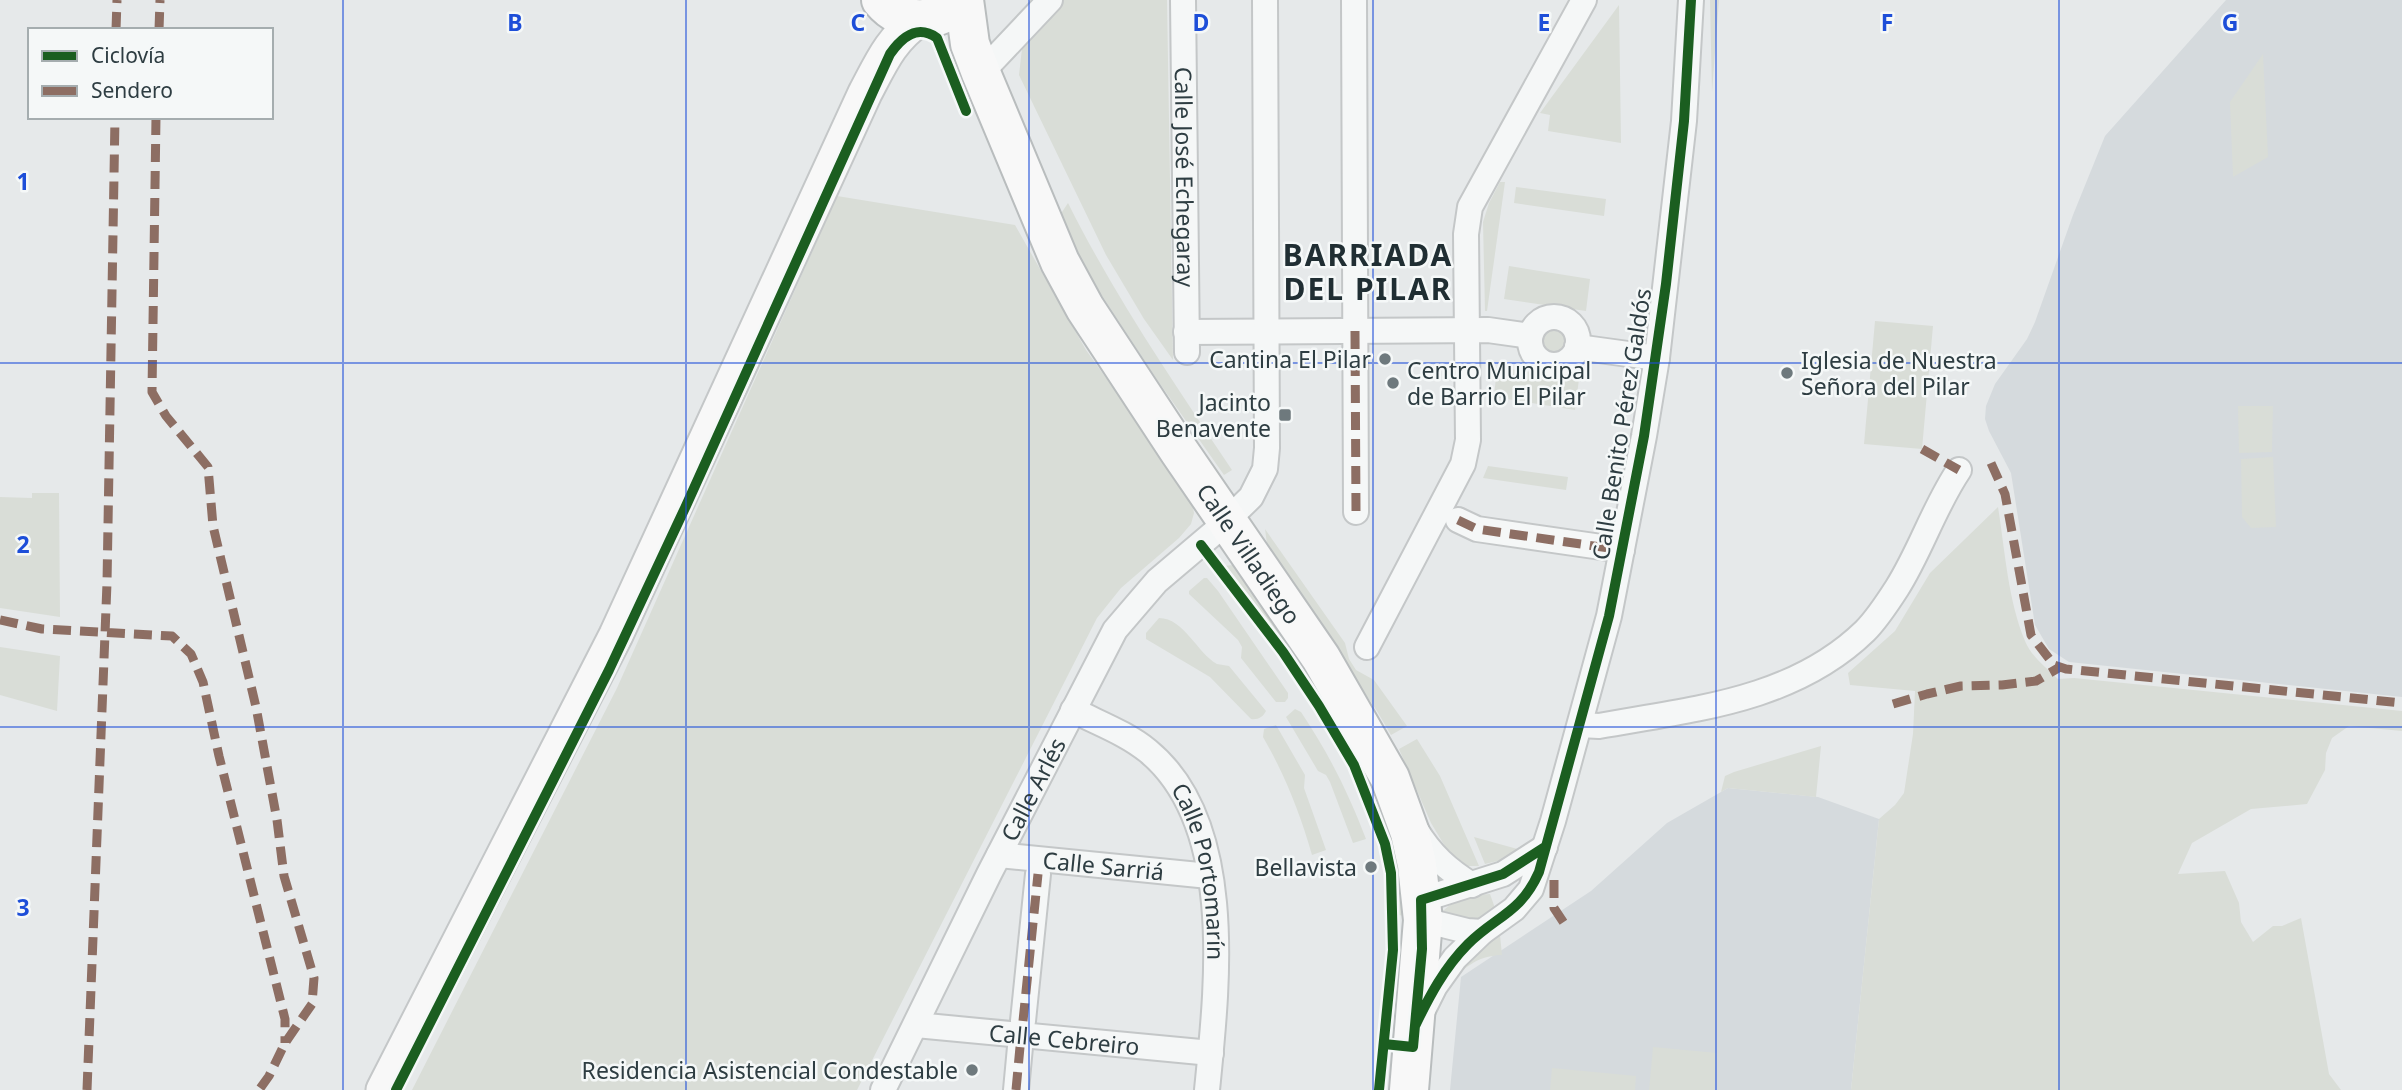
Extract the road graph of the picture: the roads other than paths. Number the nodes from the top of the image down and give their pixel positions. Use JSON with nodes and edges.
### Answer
{"nodes":[{"id":1,"x":1050,"y":0,"type":"edge"},
{"id":2,"x":1183,"y":0,"type":"edge"},
{"id":3,"x":1265,"y":0,"type":"edge"},
{"id":4,"x":1353,"y":0,"type":"edge"},
{"id":5,"x":1584,"y":0,"type":"edge"},
{"id":6,"x":1691,"y":0,"type":"edge"},
{"id":7,"x":925,"y":8,"type":"edge"},
{"id":8,"x":976,"y":58,"type":"junction"},
{"id":9,"x":1469,"y":330,"type":"junction"},
{"id":10,"x":1355,"y":331,"type":"junction"},
{"id":11,"x":1266,"y":332,"type":"junction"},
{"id":12,"x":1530,"y":336,"type":"junction"},
{"id":13,"x":1577,"y":347,"type":"junction"},
{"id":14,"x":1657,"y":358,"type":"junction"},
{"id":15,"x":1959,"y":470,"type":"dead end"},
{"id":16,"x":1198,"y":478,"type":"junction"},
{"id":17,"x":1259,"y":484,"type":"junction"},
{"id":18,"x":1356,"y":512,"type":"dead end"},
{"id":19,"x":1228,"y":520,"type":"junction"},
{"id":20,"x":1458,"y":520,"type":"dead end"},
{"id":21,"x":1622,"y":550,"type":"junction"},
{"id":22,"x":1367,"y":647,"type":"dead end"},
{"id":23,"x":1073,"y":710,"type":"junction"},
{"id":24,"x":1580,"y":725,"type":"junction"},
{"id":25,"x":1404,"y":812,"type":"junction"},
{"id":26,"x":1545,"y":847,"type":"junction"},
{"id":27,"x":999,"y":855,"type":"junction"},
{"id":28,"x":1515,"y":869,"type":"junction"},
{"id":29,"x":1038,"y":874,"type":"dead end"},
{"id":30,"x":1209,"y":876,"type":"junction"},
{"id":31,"x":1472,"y":885,"type":"junction"},
{"id":32,"x":1531,"y":889,"type":"junction"},
{"id":33,"x":1422,"y":910,"type":"junction"},
{"id":34,"x":1482,"y":932,"type":"junction"},
{"id":35,"x":1023,"y":1021,"type":"dead end"},
{"id":36,"x":916,"y":1024,"type":"junction"},
{"id":37,"x":1415,"y":1026,"type":"junction"},
{"id":38,"x":1020,"y":1047,"type":"dead end"},
{"id":39,"x":1211,"y":1053,"type":"junction"},
{"id":40,"x":383,"y":1090,"type":"edge"},
{"id":41,"x":883,"y":1090,"type":"edge"},
{"id":42,"x":1016,"y":1090,"type":"edge"},
{"id":43,"x":1207,"y":1090,"type":"edge"},
{"id":44,"x":1409,"y":1090,"type":"edge"}],
"edges":[{"from":1,"to":8,"type":"street"},
{"from":2,"to":11,"type":"street","name":"Calle José Echegaray"},
{"from":3,"to":11,"type":"street"},
{"from":4,"to":10,"type":"street"},
{"from":5,"to":9,"type":"street"},
{"from":6,"to":14,"type":"street","name":"Calle Benito Pérez Galdós"},
{"from":7,"to":8,"type":"highway","name":"Calle Villadiego"},
{"from":7,"to":40,"type":"main road"},
{"from":8,"to":16,"type":"highway","name":"Calle Villadiego"},
{"from":9,"to":10,"type":"street"},
{"from":9,"to":12,"type":"street"},
{"from":9,"to":22,"type":"street"},
{"from":10,"to":11,"type":"street"},
{"from":10,"to":18,"type":"street"},
{"from":11,"to":17,"type":"street"},
{"from":12,"to":13,"type":"street"},
{"from":12,"to":13,"type":"street"},
{"from":13,"to":14,"type":"street"},
{"from":14,"to":21,"type":"street","name":"Calle Benito Pérez Galdós"},
{"from":15,"to":24,"type":"street"},
{"from":16,"to":17,"type":"street"},
{"from":16,"to":19,"type":"highway","name":"Calle Villadiego"},
{"from":17,"to":19,"type":"street","name":"Calle Arlés"},
{"from":19,"to":23,"type":"street","name":"Calle Arlés"},
{"from":19,"to":25,"type":"highway","name":"Calle Villadiego"},
{"from":20,"to":21,"type":"street","name":"Calle Benito Pérez Galdós"},
{"from":21,"to":24,"type":"street","name":"Calle Benito Pérez Galdós"},
{"from":23,"to":27,"type":"street","name":"Calle Arlés"},
{"from":23,"to":30,"type":"street","name":"Calle Portomarín"},
{"from":24,"to":26,"type":"street","name":"Calle Benito Pérez Galdós"},
{"from":25,"to":31,"type":"street"},
{"from":25,"to":33,"type":"highway","name":"Calle Villadiego"},
{"from":26,"to":28,"type":"street"},
{"from":26,"to":32,"type":"street","name":"Calle Benito Pérez Galdós"},
{"from":27,"to":30,"type":"street","name":"Calle Sarriá"},
{"from":27,"to":36,"type":"street","name":"Calle Arlés"},
{"from":28,"to":31,"type":"street"},
{"from":28,"to":32,"type":"street"},
{"from":29,"to":35,"type":"street"},
{"from":30,"to":39,"type":"street","name":"Calle Portomarín"},
{"from":31,"to":33,"type":"street"},
{"from":32,"to":34,"type":"street","name":"Calle Benito Pérez Galdós"},
{"from":33,"to":34,"type":"street"},
{"from":33,"to":37,"type":"highway","name":"Calle Villadiego"},
{"from":34,"to":37,"type":"street","name":"Calle Benito Pérez Galdós"},
{"from":36,"to":39,"type":"street","name":"Calle Cebreiro"},
{"from":36,"to":41,"type":"street","name":"Calle Arlés"},
{"from":37,"to":44,"type":"highway","name":"Calle Villadiego"},
{"from":38,"to":42,"type":"street"},
{"from":39,"to":43,"type":"street","name":"Calle Portomarín"}]}
